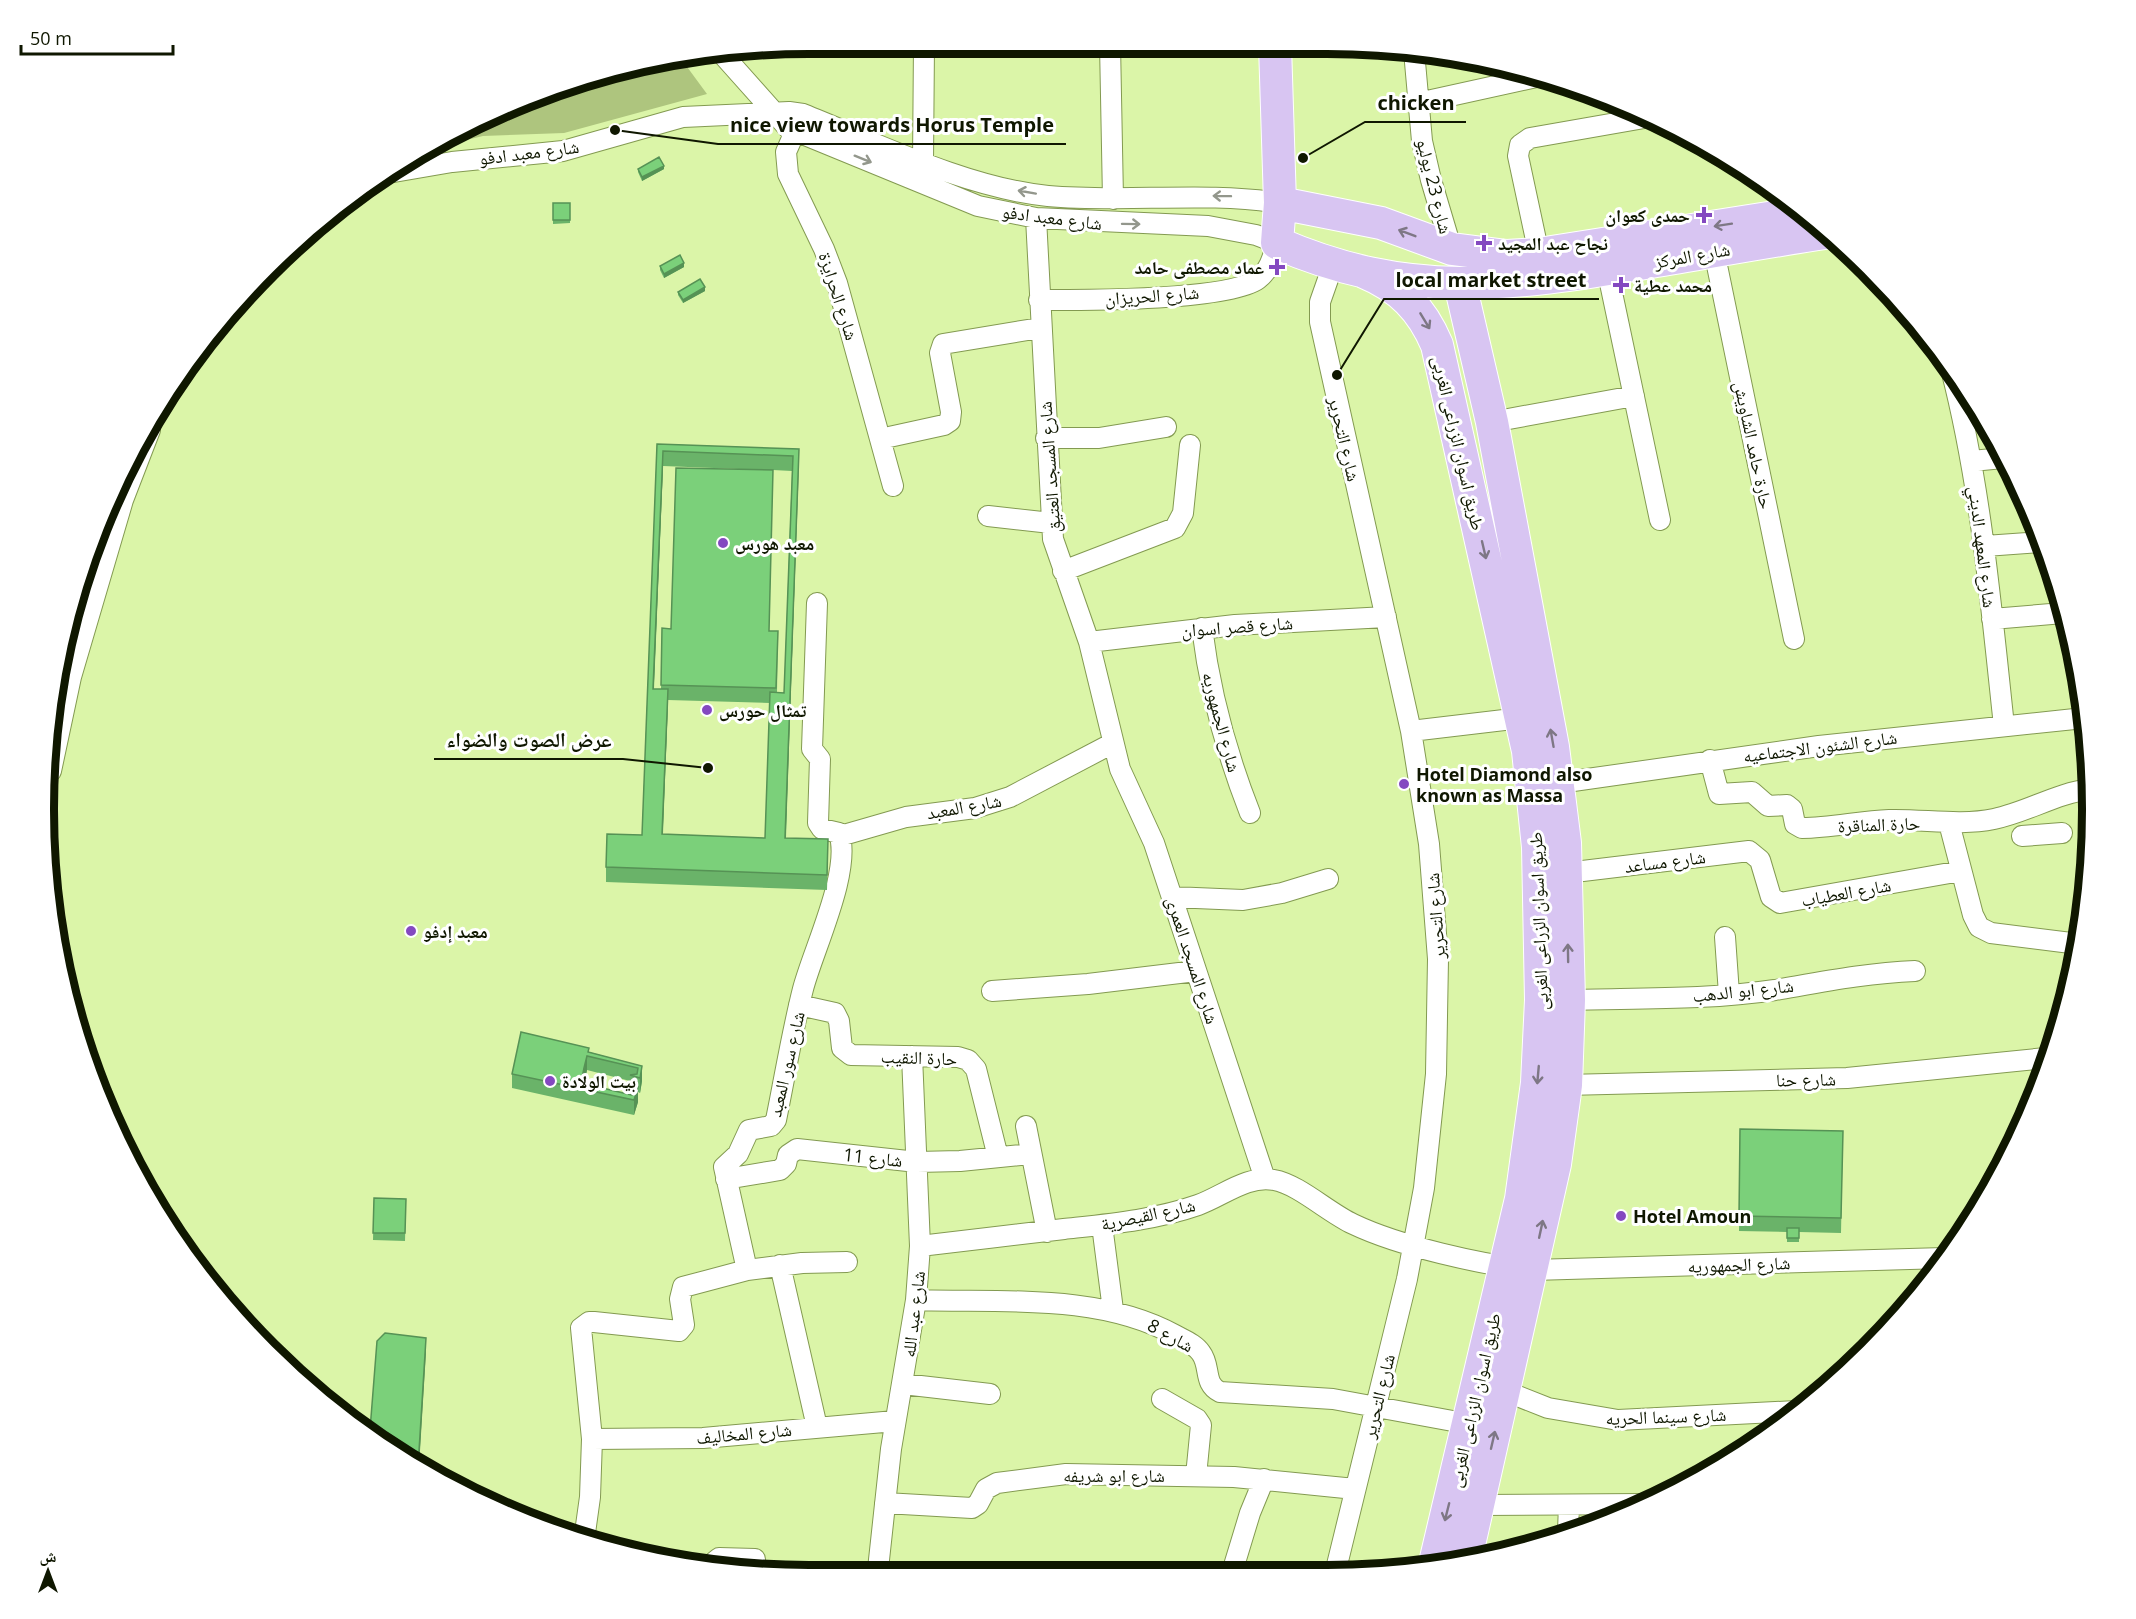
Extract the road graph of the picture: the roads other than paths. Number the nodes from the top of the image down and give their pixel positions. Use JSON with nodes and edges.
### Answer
{"nodes":[{"id":1,"x":924,"y":54,"type":"edge"},
{"id":2,"x":1110,"y":54,"type":"edge"},
{"id":3,"x":1275,"y":54,"type":"edge"},
{"id":4,"x":726,"y":59,"type":"edge"},
{"id":5,"x":1415,"y":59,"type":"edge"},
{"id":6,"x":1522,"y":80,"type":"edge"},
{"id":7,"x":1418,"y":103,"type":"junction"},
{"id":8,"x":775,"y":114,"type":"junction"},
{"id":9,"x":803,"y":114,"type":"junction"},
{"id":10,"x":1634,"y":120,"type":"edge"},
{"id":11,"x":794,"y":132,"type":"junction"},
{"id":12,"x":924,"y":162,"type":"junction"},
{"id":13,"x":409,"y":169,"type":"edge"},
{"id":14,"x":1113,"y":199,"type":"junction"},
{"id":15,"x":1280,"y":203,"type":"junction"},
{"id":16,"x":1794,"y":216,"type":"edge"},
{"id":17,"x":1036,"y":218,"type":"junction"},
{"id":18,"x":1761,"y":231,"type":"junction"},
{"id":19,"x":1813,"y":232,"type":"edge"},
{"id":20,"x":1277,"y":243,"type":"junction"},
{"id":21,"x":1452,"y":249,"type":"junction"},
{"id":22,"x":1714,"y":251,"type":"junction"},
{"id":23,"x":1539,"y":254,"type":"junction"},
{"id":24,"x":1333,"y":266,"type":"junction"},
{"id":25,"x":1607,"y":269,"type":"junction"},
{"id":26,"x":1364,"y":272,"type":"junction"},
{"id":27,"x":1460,"y":284,"type":"junction"},
{"id":28,"x":1039,"y":300,"type":"junction"},
{"id":29,"x":1040,"y":328,"type":"junction"},
{"id":30,"x":1634,"y":396,"type":"junction"},
{"id":31,"x":1968,"y":410,"type":"edge"},
{"id":32,"x":1492,"y":422,"type":"junction"},
{"id":33,"x":1166,"y":427,"type":"dead end"},
{"id":34,"x":1046,"y":438,"type":"junction"},
{"id":35,"x":880,"y":439,"type":"junction"},
{"id":36,"x":1190,"y":445,"type":"dead end"},
{"id":37,"x":1995,"y":459,"type":"edge"},
{"id":38,"x":1972,"y":460,"type":"junction"},
{"id":39,"x":134,"y":471,"type":"edge"},
{"id":40,"x":893,"y":486,"type":"dead end"},
{"id":41,"x":988,"y":516,"type":"dead end"},
{"id":42,"x":1660,"y":520,"type":"dead end"},
{"id":43,"x":1051,"y":523,"type":"junction"},
{"id":44,"x":2033,"y":543,"type":"edge"},
{"id":45,"x":1985,"y":546,"type":"junction"},
{"id":46,"x":1063,"y":571,"type":"junction"},
{"id":47,"x":817,"y":603,"type":"dead end"},
{"id":48,"x":2056,"y":614,"type":"edge"},
{"id":49,"x":1386,"y":617,"type":"junction"},
{"id":50,"x":1992,"y":619,"type":"junction"},
{"id":51,"x":1202,"y":628,"type":"junction"},
{"id":52,"x":1794,"y":639,"type":"dead end"},
{"id":53,"x":1089,"y":642,"type":"junction"},
{"id":54,"x":1521,"y":718,"type":"junction"},
{"id":55,"x":2077,"y":719,"type":"edge"},
{"id":56,"x":2004,"y":726,"type":"junction"},
{"id":57,"x":1411,"y":730,"type":"junction"},
{"id":58,"x":58,"y":737,"type":"edge"},
{"id":59,"x":1113,"y":743,"type":"junction"},
{"id":60,"x":1710,"y":760,"type":"junction"},
{"id":61,"x":1558,"y":783,"type":"junction"},
{"id":62,"x":2081,"y":791,"type":"edge"},
{"id":63,"x":2026,"y":809,"type":"junction"},
{"id":64,"x":1250,"y":813,"type":"dead end"},
{"id":65,"x":1949,"y":823,"type":"junction"},
{"id":66,"x":2062,"y":833,"type":"dead end"},
{"id":67,"x":840,"y":836,"type":"junction"},
{"id":68,"x":1760,"y":860,"type":"joint"},
{"id":69,"x":1961,"y":871,"type":"junction"},
{"id":70,"x":1566,"y":873,"type":"junction"},
{"id":71,"x":1328,"y":879,"type":"dead end"},
{"id":72,"x":1172,"y":897,"type":"junction"},
{"id":73,"x":1725,"y":937,"type":"dead end"},
{"id":74,"x":2070,"y":943,"type":"edge"},
{"id":75,"x":1196,"y":971,"type":"junction"},
{"id":76,"x":1915,"y":971,"type":"dead end"},
{"id":77,"x":992,"y":992,"type":"dead end"},
{"id":78,"x":1729,"y":994,"type":"junction"},
{"id":79,"x":1569,"y":999,"type":"junction"},
{"id":80,"x":799,"y":1005,"type":"junction"},
{"id":81,"x":1555,"y":1042,"type":"junction"},
{"id":82,"x":912,"y":1056,"type":"junction"},
{"id":83,"x":2039,"y":1059,"type":"edge"},
{"id":84,"x":1566,"y":1085,"type":"junction"},
{"id":85,"x":1026,"y":1126,"type":"dead end"},
{"id":86,"x":1031,"y":1154,"type":"junction"},
{"id":87,"x":998,"y":1157,"type":"junction"},
{"id":88,"x":917,"y":1162,"type":"junction"},
{"id":89,"x":726,"y":1179,"type":"junction"},
{"id":90,"x":1265,"y":1179,"type":"junction"},
{"id":91,"x":1102,"y":1225,"type":"junction"},
{"id":92,"x":1047,"y":1232,"type":"junction"},
{"id":93,"x":1414,"y":1245,"type":"junction"},
{"id":94,"x":920,"y":1246,"type":"junction"},
{"id":95,"x":1934,"y":1258,"type":"edge"},
{"id":96,"x":847,"y":1262,"type":"dead end"},
{"id":97,"x":780,"y":1265,"type":"junction"},
{"id":98,"x":1519,"y":1268,"type":"junction"},
{"id":99,"x":747,"y":1269,"type":"junction"},
{"id":100,"x":916,"y":1300,"type":"junction"},
{"id":101,"x":1113,"y":1310,"type":"junction"},
{"id":102,"x":903,"y":1384,"type":"junction"},
{"id":103,"x":1504,"y":1390,"type":"junction"},
{"id":104,"x":990,"y":1394,"type":"dead end"},
{"id":105,"x":1162,"y":1399,"type":"dead end"},
{"id":106,"x":1375,"y":1406,"type":"junction"},
{"id":107,"x":1782,"y":1412,"type":"edge"},
{"id":108,"x":895,"y":1422,"type":"junction"},
{"id":109,"x":1469,"y":1424,"type":"junction"},
{"id":110,"x":816,"y":1426,"type":"junction"},
{"id":111,"x":592,"y":1439,"type":"junction"},
{"id":112,"x":1196,"y":1476,"type":"junction"},
{"id":113,"x":1264,"y":1479,"type":"junction"},
{"id":114,"x":1355,"y":1489,"type":"junction"},
{"id":115,"x":885,"y":1503,"type":"junction"},
{"id":116,"x":1569,"y":1504,"type":"junction"},
{"id":117,"x":1623,"y":1504,"type":"edge"},
{"id":118,"x":1478,"y":1505,"type":"junction"},
{"id":119,"x":1568,"y":1525,"type":"edge"},
{"id":120,"x":585,"y":1530,"type":"edge"},
{"id":121,"x":1468,"y":1551,"type":"edge"},
{"id":122,"x":1436,"y":1557,"type":"edge"},
{"id":123,"x":755,"y":1559,"type":"dead end"},
{"id":124,"x":717,"y":1560,"type":"edge"},
{"id":125,"x":878,"y":1565,"type":"edge"},
{"id":126,"x":1234,"y":1565,"type":"edge"},
{"id":127,"x":1337,"y":1565,"type":"edge"}],
"edges":[{"from":1,"to":12,"type":"street"},
{"from":2,"to":14,"type":"street"},
{"from":3,"to":15,"type":"main road"},
{"from":4,"to":8,"type":"street"},
{"from":5,"to":7,"type":"street","name":"شارع 23 يوليو"},
{"from":6,"to":7,"type":"street"},
{"from":7,"to":21,"type":"street","name":"شارع 23 يوليو"},
{"from":8,"to":9,"type":"street","name":"شارع معبد ادفو"},
{"from":8,"to":11,"type":"street","name":"شارع معبد ادفو"},
{"from":8,"to":13,"type":"street","name":"شارع معبد ادفو"},
{"from":9,"to":11,"type":"street","name":"شارع الحرايزة"},
{"from":9,"to":12,"type":"street","name":"شارع معبد ادفو"},
{"from":10,"to":23,"type":"street"},
{"from":11,"to":17,"type":"street","name":"شارع معبد ادفو","one_way":true},
{"from":11,"to":35,"type":"street","name":"شارع الحرايزة"},
{"from":14,"to":12,"type":"street","name":"شارع معبد ادفو","one_way":true},
{"from":15,"to":14,"type":"street","name":"شارع معبد ادفو","one_way":true},
{"from":15,"to":20,"type":"main road"},
{"from":21,"to":15,"type":"main road","name":"شارع المركز","one_way":true},
{"from":16,"to":18,"type":"main road","name":"شارع المركز"},
{"from":17,"to":20,"type":"street","name":"شارع معبد ادفو","one_way":true},
{"from":17,"to":28,"type":"street","name":"شارع المسجد العتيق"},
{"from":18,"to":19,"type":"main road","name":"شارع المركز"},
{"from":18,"to":22,"type":"main road","name":"شارع المركز"},
{"from":18,"to":23,"type":"main road","name":"شارع المركز","one_way":true},
{"from":20,"to":24,"type":"main road","name":"شارع المركز"},
{"from":20,"to":28,"type":"street","name":"شارع الحريزان"},
{"from":21,"to":23,"type":"main road","name":"شارع المركز"},
{"from":21,"to":27,"type":"street","name":"شارع 23 يوليو"},
{"from":22,"to":25,"type":"main road","name":"شارع المركز"},
{"from":22,"to":52,"type":"street","name":"حارة حامد الشاويش"},
{"from":24,"to":26,"type":"main road","name":"شارع المركز"},
{"from":24,"to":49,"type":"street","name":"شارع التحرير"},
{"from":25,"to":27,"type":"main road","name":"شارع المركز"},
{"from":25,"to":30,"type":"street"},
{"from":26,"to":27,"type":"main road","name":"شارع المركز"},
{"from":26,"to":54,"type":"main road","name":"طريق اسوان الزراعى الغربى","one_way":true},
{"from":27,"to":32,"type":"main road","name":"طريق اسوان الزراعى الغربى"},
{"from":28,"to":29,"type":"street","name":"شارع المسجد العتيق"},
{"from":29,"to":34,"type":"street","name":"شارع المسجد العتيق"},
{"from":29,"to":35,"type":"street"},
{"from":30,"to":32,"type":"street"},
{"from":30,"to":42,"type":"street"},
{"from":31,"to":38,"type":"street","name":"شارع المعهد الديني"},
{"from":61,"to":32,"type":"main road","name":"طريق اسوان الزراعى الغربى","one_way":true},
{"from":33,"to":34,"type":"street"},
{"from":34,"to":43,"type":"street","name":"شارع المسجد العتيق"},
{"from":35,"to":40,"type":"street","name":"شارع الحرايزة"},
{"from":36,"to":46,"type":"street"},
{"from":37,"to":38,"type":"street"},
{"from":38,"to":45,"type":"street","name":"شارع المعهد الديني"},
{"from":39,"to":58,"type":"street"},
{"from":41,"to":43,"type":"street"},
{"from":43,"to":46,"type":"street","name":"شارع المسجد العتيق"},
{"from":44,"to":45,"type":"street"},
{"from":45,"to":50,"type":"street","name":"شارع المعهد الديني"},
{"from":46,"to":53,"type":"street","name":"شارع المسجد العتيق"},
{"from":47,"to":67,"type":"street"},
{"from":48,"to":50,"type":"street"},
{"from":49,"to":51,"type":"street","name":"شارع قصر اسوان"},
{"from":49,"to":57,"type":"street","name":"شارع التحرير"},
{"from":50,"to":56,"type":"street","name":"شارع المعهد الديني"},
{"from":51,"to":53,"type":"street","name":"شارع قصر اسوان"},
{"from":51,"to":64,"type":"street","name":"شارع الجمهوريه"},
{"from":53,"to":59,"type":"street","name":"شارع المسجد العتيق"},
{"from":54,"to":57,"type":"street"},
{"from":54,"to":81,"type":"main road","name":"طريق اسوان الزراعى الغربى"},
{"from":55,"to":56,"type":"street","name":"شارع الشئون الاجتماعيه"},
{"from":56,"to":60,"type":"street","name":"شارع الشئون الاجتماعيه"},
{"from":57,"to":93,"type":"street","name":"شارع التحرير"},
{"from":59,"to":67,"type":"street","name":"شارع المعبد"},
{"from":59,"to":72,"type":"street","name":"شارع المسجد العمرى"},
{"from":60,"to":61,"type":"street","name":"شارع الشئون الاجتماعيه"},
{"from":60,"to":65,"type":"street","name":"حارة المناقرة"},
{"from":61,"to":70,"type":"main road","name":"طريق اسوان الزراعى الغربى"},
{"from":62,"to":63,"type":"street","name":"حارة المناقرة"},
{"from":63,"to":65,"type":"street","name":"حارة المناقرة"},
{"from":63,"to":66,"type":"street"},
{"from":65,"to":69,"type":"street"},
{"from":67,"to":80,"type":"street","name":"شارع سور المعبد"},
{"from":68,"to":69,"type":"street","name":"شارع العطياب"},
{"from":68,"to":70,"type":"street","name":"شارع مساعد"},
{"from":69,"to":74,"type":"street"},
{"from":79,"to":70,"type":"main road","name":"طريق اسوان الزراعى الغربى","one_way":true},
{"from":71,"to":72,"type":"street"},
{"from":72,"to":75,"type":"street","name":"شارع المسجد العمرى"},
{"from":73,"to":78,"type":"street"},
{"from":75,"to":77,"type":"street"},
{"from":75,"to":90,"type":"street","name":"شارع المسجد العمرى"},
{"from":76,"to":78,"type":"street","name":"شارع ابو الدهب"},
{"from":78,"to":79,"type":"street","name":"شارع ابو الدهب"},
{"from":79,"to":81,"type":"main road","name":"طريق اسوان الزراعى الغربى"},
{"from":80,"to":82,"type":"street","name":"حارة النقيب"},
{"from":80,"to":89,"type":"street","name":"شارع سور المعبد"},
{"from":81,"to":84,"type":"main road","name":"طريق اسوان الزراعى الغربى"},
{"from":81,"to":98,"type":"main road","name":"طريق اسوان الزراعى الغربى","one_way":true},
{"from":82,"to":87,"type":"street","name":"حارة النقيب"},
{"from":82,"to":88,"type":"street","name":"شارع عبد الله"},
{"from":83,"to":84,"type":"street","name":"شارع حنا"},
{"from":98,"to":84,"type":"main road","name":"طريق اسوان الزراعى الغربى","one_way":true},
{"from":85,"to":86,"type":"street"},
{"from":86,"to":87,"type":"street","name":"شارع 11"},
{"from":86,"to":92,"type":"street"},
{"from":87,"to":88,"type":"street","name":"شارع 11"},
{"from":88,"to":89,"type":"street","name":"شارع 11"},
{"from":88,"to":94,"type":"street","name":"شارع عبد الله"},
{"from":89,"to":99,"type":"street"},
{"from":90,"to":91,"type":"street","name":"شارع القيصرية"},
{"from":90,"to":93,"type":"street"},
{"from":91,"to":92,"type":"street","name":"شارع القيصرية"},
{"from":91,"to":101,"type":"street"},
{"from":92,"to":94,"type":"street","name":"شارع القيصرية"},
{"from":93,"to":98,"type":"street"},
{"from":93,"to":106,"type":"street","name":"شارع التحرير"},
{"from":94,"to":100,"type":"street","name":"شارع عبد الله"},
{"from":95,"to":98,"type":"street","name":"شارع الجمهوريه"},
{"from":96,"to":97,"type":"street"},
{"from":97,"to":99,"type":"street"},
{"from":97,"to":110,"type":"street"},
{"from":98,"to":103,"type":"main road","name":"طريق اسوان الزراعى الغربى"},
{"from":98,"to":109,"type":"main road","name":"طريق اسوان الزراعى الغربى"},
{"from":99,"to":111,"type":"street"},
{"from":100,"to":101,"type":"street","name":"شارع 8"},
{"from":100,"to":102,"type":"street","name":"شارع عبد الله"},
{"from":101,"to":106,"type":"street","name":"شارع 8"},
{"from":102,"to":104,"type":"street"},
{"from":102,"to":108,"type":"street","name":"شارع عبد الله"},
{"from":103,"to":107,"type":"street","name":"شارع سينما الحريه"},
{"from":118,"to":103,"type":"main road","name":"طريق اسوان الزراعى الغربى","one_way":true},
{"from":105,"to":112,"type":"street"},
{"from":106,"to":109,"type":"street","name":"شارع 8"},
{"from":106,"to":114,"type":"street","name":"شارع التحرير"},
{"from":108,"to":110,"type":"street","name":"شارع المخاليف"},
{"from":108,"to":115,"type":"street","name":"شارع عبد الله"},
{"from":109,"to":122,"type":"main road","name":"طريق اسوان الزراعى الغربى","one_way":true},
{"from":110,"to":111,"type":"street","name":"شارع المخاليف"},
{"from":111,"to":120,"type":"street"},
{"from":112,"to":113,"type":"street","name":"شارع ابو شريفه"},
{"from":112,"to":115,"type":"street","name":"شارع ابو شريفه"},
{"from":113,"to":114,"type":"street","name":"شارع ابو شريفه"},
{"from":113,"to":126,"type":"street"},
{"from":114,"to":127,"type":"street","name":"شارع التحرير"},
{"from":115,"to":125,"type":"street","name":"شارع عبد الله"},
{"from":116,"to":117,"type":"street"},
{"from":116,"to":118,"type":"street"},
{"from":116,"to":119,"type":"street"},
{"from":118,"to":121,"type":"main road","name":"طريق اسوان الزراعى الغربى"},
{"from":123,"to":124,"type":"street"}]}
